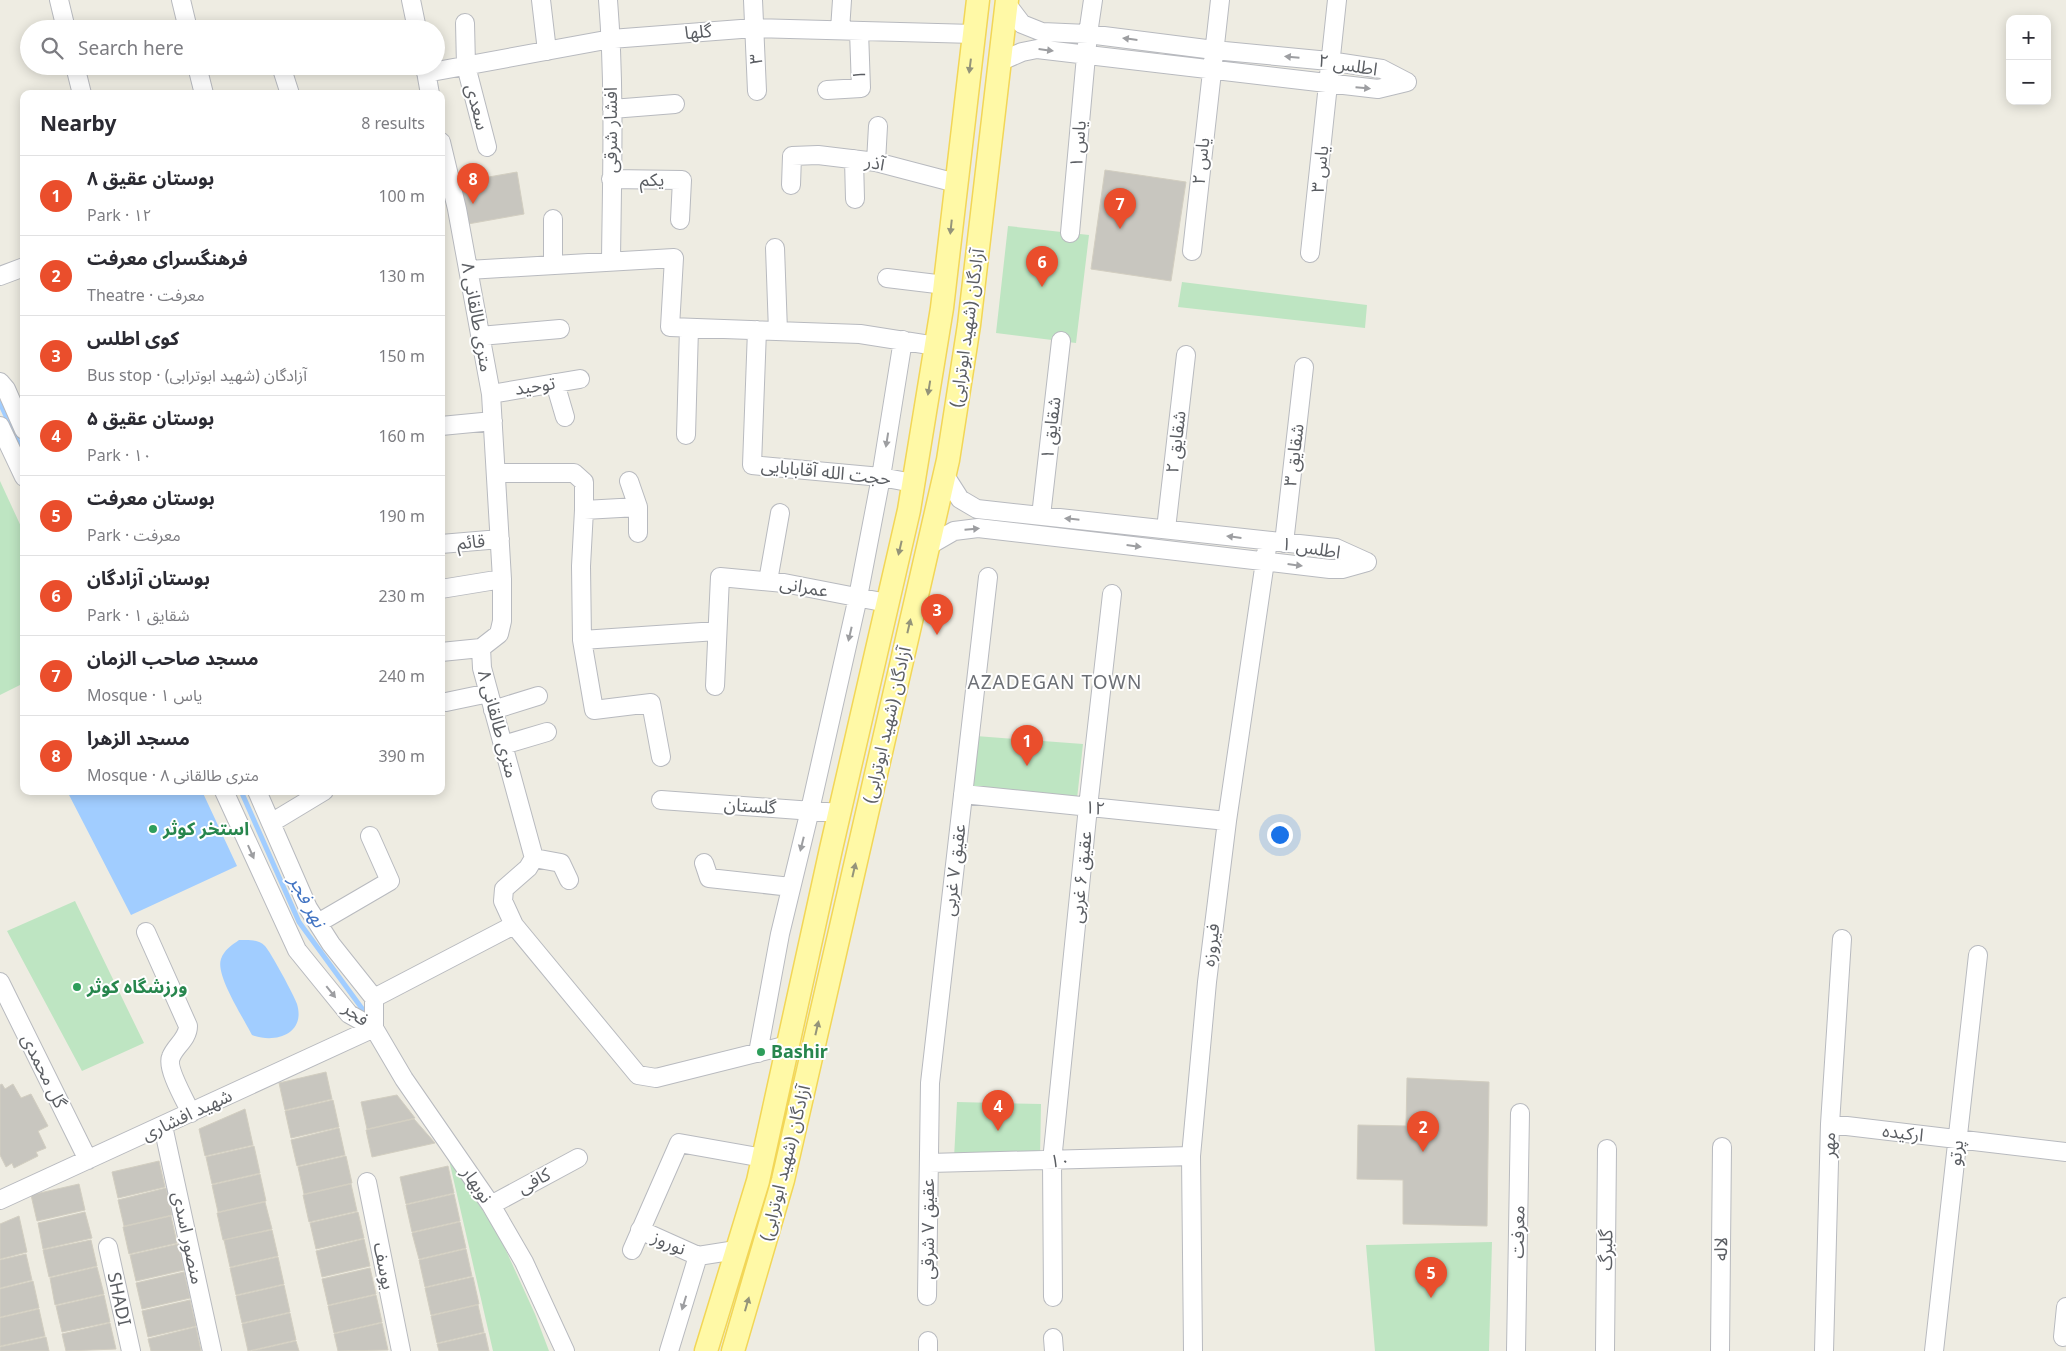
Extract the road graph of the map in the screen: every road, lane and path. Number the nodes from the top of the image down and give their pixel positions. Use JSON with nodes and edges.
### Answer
{"nodes":[{"id":1,"x":59,"y":0,"type":"edge"},
{"id":2,"x":181,"y":0,"type":"edge"},
{"id":3,"x":411,"y":0,"type":"edge"},
{"id":4,"x":541,"y":0,"type":"edge"},
{"id":5,"x":608,"y":0,"type":"edge"},
{"id":6,"x":753,"y":0,"type":"edge"},
{"id":7,"x":842,"y":0,"type":"edge"},
{"id":8,"x":978,"y":0,"type":"edge"},
{"id":9,"x":1093,"y":0,"type":"edge"},
{"id":10,"x":1220,"y":0,"type":"edge"},
{"id":11,"x":1336,"y":0,"type":"edge"},
{"id":12,"x":1006,"y":1,"type":"edge"},
{"id":13,"x":64,"y":20,"type":"edge"},
{"id":14,"x":186,"y":20,"type":"edge"},
{"id":15,"x":415,"y":20,"type":"edge"},
{"id":16,"x":465,"y":23,"type":"dead end"},
{"id":17,"x":754,"y":28,"type":"junction"},
{"id":18,"x":840,"y":30,"type":"junction"},
{"id":19,"x":859,"y":31,"type":"junction"},
{"id":20,"x":974,"y":34,"type":"junction"},
{"id":21,"x":1088,"y":34,"type":"junction"},
{"id":22,"x":611,"y":39,"type":"junction"},
{"id":23,"x":1214,"y":50,"type":"junction"},
{"id":24,"x":547,"y":51,"type":"junction"},
{"id":25,"x":1086,"y":55,"type":"junction"},
{"id":26,"x":1329,"y":61,"type":"junction"},
{"id":27,"x":999,"y":62,"type":"junction"},
{"id":28,"x":466,"y":66,"type":"junction"},
{"id":29,"x":445,"y":68,"type":"edge"},
{"id":30,"x":1211,"y":70,"type":"junction"},
{"id":31,"x":77,"y":75,"type":"edge"},
{"id":32,"x":199,"y":75,"type":"edge"},
{"id":33,"x":284,"y":75,"type":"edge"},
{"id":34,"x":426,"y":75,"type":"edge"},
{"id":35,"x":1327,"y":84,"type":"junction"},
{"id":36,"x":81,"y":90,"type":"edge"},
{"id":37,"x":203,"y":90,"type":"edge"},
{"id":38,"x":289,"y":90,"type":"edge"},
{"id":39,"x":429,"y":90,"type":"edge"},
{"id":40,"x":827,"y":90,"type":"dead end"},
{"id":41,"x":757,"y":91,"type":"dead end"},
{"id":42,"x":675,"y":104,"type":"dead end"},
{"id":43,"x":612,"y":109,"type":"junction"},
{"id":44,"x":878,"y":126,"type":"dead end"},
{"id":45,"x":488,"y":147,"type":"dead end"},
{"id":46,"x":854,"y":159,"type":"junction"},
{"id":47,"x":876,"y":162,"type":"junction"},
{"id":48,"x":445,"y":179,"type":"edge"},
{"id":49,"x":611,"y":179,"type":"junction"},
{"id":50,"x":956,"y":183,"type":"junction"},
{"id":51,"x":792,"y":185,"type":"dead end"},
{"id":52,"x":855,"y":199,"type":"dead end"},
{"id":53,"x":553,"y":219,"type":"dead end"},
{"id":54,"x":680,"y":220,"type":"dead end"},
{"id":55,"x":1070,"y":233,"type":"dead end"},
{"id":56,"x":775,"y":248,"type":"dead end"},
{"id":57,"x":1192,"y":251,"type":"dead end"},
{"id":58,"x":1310,"y":253,"type":"dead end"},
{"id":59,"x":611,"y":260,"type":"junction"},
{"id":60,"x":553,"y":264,"type":"junction"},
{"id":61,"x":20,"y":268,"type":"edge"},
{"id":62,"x":468,"y":270,"type":"junction"},
{"id":63,"x":0,"y":276,"type":"edge"},
{"id":64,"x":887,"y":278,"type":"dead end"},
{"id":65,"x":944,"y":292,"type":"junction"},
{"id":66,"x":972,"y":301,"type":"junction"},
{"id":67,"x":689,"y":328,"type":"junction"},
{"id":68,"x":560,"y":329,"type":"dead end"},
{"id":69,"x":757,"y":330,"type":"junction"},
{"id":70,"x":778,"y":331,"type":"junction"},
{"id":71,"x":480,"y":336,"type":"junction"},
{"id":72,"x":904,"y":340,"type":"junction"},
{"id":73,"x":1061,"y":341,"type":"dead end"},
{"id":74,"x":936,"y":346,"type":"junction"},
{"id":75,"x":1186,"y":355,"type":"dead end"},
{"id":76,"x":1304,"y":367,"type":"dead end"},
{"id":77,"x":580,"y":379,"type":"dead end"},
{"id":78,"x":0,"y":382,"type":"edge"},
{"id":79,"x":556,"y":383,"type":"junction"},
{"id":80,"x":491,"y":394,"type":"junction"},
{"id":81,"x":565,"y":417,"type":"dead end"},
{"id":82,"x":20,"y":420,"type":"edge"},
{"id":83,"x":492,"y":421,"type":"junction"},
{"id":84,"x":0,"y":426,"type":"edge"},
{"id":85,"x":445,"y":426,"type":"edge"},
{"id":86,"x":686,"y":435,"type":"dead end"},
{"id":87,"x":20,"y":468,"type":"edge"},
{"id":88,"x":496,"y":473,"type":"junction"},
{"id":89,"x":944,"y":474,"type":"junction"},
{"id":90,"x":881,"y":477,"type":"junction"},
{"id":91,"x":629,"y":481,"type":"dead end"},
{"id":92,"x":913,"y":483,"type":"junction"},
{"id":93,"x":638,"y":507,"type":"junction"},
{"id":94,"x":584,"y":510,"type":"junction"},
{"id":95,"x":780,"y":513,"type":"dead end"},
{"id":96,"x":1041,"y":516,"type":"junction"},
{"id":97,"x":1166,"y":529,"type":"junction"},
{"id":98,"x":638,"y":533,"type":"dead end"},
{"id":99,"x":500,"y":539,"type":"junction"},
{"id":100,"x":1276,"y":542,"type":"junction"},
{"id":101,"x":445,"y":544,"type":"edge"},
{"id":102,"x":928,"y":546,"type":"junction"},
{"id":103,"x":1265,"y":562,"type":"junction"},
{"id":104,"x":988,"y":577,"type":"dead end"},
{"id":105,"x":502,"y":579,"type":"junction"},
{"id":106,"x":768,"y":581,"type":"junction"},
{"id":107,"x":445,"y":587,"type":"edge"},
{"id":108,"x":1112,"y":594,"type":"dead end"},
{"id":109,"x":858,"y":597,"type":"junction"},
{"id":110,"x":887,"y":603,"type":"junction"},
{"id":111,"x":717,"y":631,"type":"junction"},
{"id":112,"x":582,"y":640,"type":"junction"},
{"id":113,"x":481,"y":648,"type":"junction"},
{"id":114,"x":445,"y":652,"type":"edge"},
{"id":115,"x":715,"y":686,"type":"dead end"},
{"id":116,"x":488,"y":693,"type":"junction"},
{"id":117,"x":538,"y":696,"type":"dead end"},
{"id":118,"x":446,"y":702,"type":"dead end"},
{"id":119,"x":493,"y":710,"type":"junction"},
{"id":120,"x":547,"y":732,"type":"dead end"},
{"id":121,"x":503,"y":745,"type":"junction"},
{"id":122,"x":660,"y":757,"type":"dead end"},
{"id":123,"x":963,"y":794,"type":"junction"},
{"id":124,"x":226,"y":795,"type":"edge"},
{"id":125,"x":259,"y":795,"type":"edge"},
{"id":126,"x":317,"y":795,"type":"edge"},
{"id":127,"x":661,"y":800,"type":"dead end"},
{"id":128,"x":1088,"y":807,"type":"junction"},
{"id":129,"x":810,"y":810,"type":"junction"},
{"id":130,"x":840,"y":813,"type":"junction"},
{"id":131,"x":1227,"y":821,"type":"junction"},
{"id":132,"x":270,"y":823,"type":"junction"},
{"id":133,"x":370,"y":836,"type":"dead end"},
{"id":134,"x":534,"y":858,"type":"junction"},
{"id":135,"x":704,"y":863,"type":"dead end"},
{"id":136,"x":568,"y":880,"type":"dead end"},
{"id":137,"x":791,"y":887,"type":"junction"},
{"id":138,"x":318,"y":923,"type":"junction"},
{"id":139,"x":514,"y":925,"type":"junction"},
{"id":140,"x":146,"y":932,"type":"dead end"},
{"id":141,"x":1842,"y":939,"type":"dead end"},
{"id":142,"x":1978,"y":955,"type":"dead end"},
{"id":143,"x":0,"y":982,"type":"edge"},
{"id":144,"x":374,"y":998,"type":"junction"},
{"id":145,"x":374,"y":1028,"type":"junction"},
{"id":146,"x":788,"y":1045,"type":"junction"},
{"id":147,"x":758,"y":1053,"type":"junction"},
{"id":148,"x":191,"y":1113,"type":"junction"},
{"id":149,"x":1520,"y":1114,"type":"dead end"},
{"id":150,"x":1830,"y":1124,"type":"junction"},
{"id":151,"x":163,"y":1126,"type":"junction"},
{"id":152,"x":1957,"y":1139,"type":"junction"},
{"id":153,"x":1722,"y":1146,"type":"dead end"},
{"id":154,"x":1607,"y":1148,"type":"dead end"},
{"id":155,"x":2066,"y":1152,"type":"edge"},
{"id":156,"x":1191,"y":1156,"type":"junction"},
{"id":157,"x":578,"y":1158,"type":"dead end"},
{"id":158,"x":763,"y":1158,"type":"junction"},
{"id":159,"x":88,"y":1160,"type":"junction"},
{"id":160,"x":1052,"y":1161,"type":"junction"},
{"id":161,"x":928,"y":1163,"type":"junction"},
{"id":162,"x":368,"y":1182,"type":"dead end"},
{"id":163,"x":0,"y":1200,"type":"edge"},
{"id":164,"x":490,"y":1205,"type":"junction"},
{"id":165,"x":640,"y":1230,"type":"junction"},
{"id":166,"x":108,"y":1247,"type":"dead end"},
{"id":167,"x":632,"y":1250,"type":"dead end"},
{"id":168,"x":736,"y":1250,"type":"junction"},
{"id":169,"x":698,"y":1256,"type":"junction"},
{"id":170,"x":927,"y":1296,"type":"dead end"},
{"id":171,"x":1053,"y":1297,"type":"dead end"},
{"id":172,"x":2066,"y":1307,"type":"edge"},
{"id":173,"x":2063,"y":1337,"type":"dead end"},
{"id":174,"x":130,"y":1351,"type":"edge"},
{"id":175,"x":212,"y":1351,"type":"edge"},
{"id":176,"x":401,"y":1351,"type":"edge"},
{"id":177,"x":565,"y":1351,"type":"edge"},
{"id":178,"x":669,"y":1351,"type":"edge"},
{"id":179,"x":706,"y":1351,"type":"edge"},
{"id":180,"x":733,"y":1351,"type":"edge"},
{"id":181,"x":1193,"y":1351,"type":"edge"},
{"id":182,"x":1516,"y":1351,"type":"edge"},
{"id":183,"x":1605,"y":1351,"type":"edge"},
{"id":184,"x":1720,"y":1351,"type":"edge"},
{"id":185,"x":1824,"y":1351,"type":"edge"},
{"id":186,"x":1934,"y":1351,"type":"edge"}],
"edges":[{"from":1,"to":13,"type":"street"},
{"from":2,"to":14,"type":"street"},
{"from":3,"to":15,"type":"street"},
{"from":4,"to":24,"type":"street"},
{"from":5,"to":22,"type":"street","name":"افشار شرقی"},
{"from":6,"to":17,"type":"street","name":"۳"},
{"from":7,"to":18,"type":"street"},
{"from":8,"to":20,"type":"main road","name":"آزادگان (شهید ابوترابی)"},
{"from":9,"to":21,"type":"street","name":"یاس ۱"},
{"from":10,"to":23,"type":"street","name":"یاس ۲"},
{"from":11,"to":26,"type":"street","name":"یاس ۳"},
{"from":12,"to":21,"type":"street","name":"اطلس ۲"},
{"from":12,"to":27,"type":"main road","name":"آزادگان (شهید ابوترابی)"},
{"from":16,"to":28,"type":"street","name":"سعدی"},
{"from":17,"to":18,"type":"street","name":"گلها"},
{"from":17,"to":22,"type":"street","name":"گلها"},
{"from":17,"to":41,"type":"street","name":"۳"},
{"from":18,"to":19,"type":"street","name":"گلها"},
{"from":19,"to":20,"type":"street","name":"گلها"},
{"from":19,"to":40,"type":"street","name":"۱"},
{"from":20,"to":50,"type":"main road","name":"آزادگان (شهید ابوترابی)","one_way":true},
{"from":23,"to":21,"type":"street","name":"اطلس ۲","one_way":true},
{"from":21,"to":25,"type":"street","name":"یاس ۱"},
{"from":22,"to":24,"type":"street","name":"گلها"},
{"from":22,"to":43,"type":"street","name":"افشار شرقی"},
{"from":26,"to":23,"type":"street","name":"اطلس ۲","one_way":true},
{"from":23,"to":30,"type":"street","name":"یاس ۲"},
{"from":24,"to":28,"type":"street","name":"گلها"},
{"from":27,"to":25,"type":"street","name":"اطلس ۲","one_way":true},
{"from":25,"to":30,"type":"street","name":"اطلس ۲"},
{"from":25,"to":55,"type":"street","name":"یاس ۱"},
{"from":26,"to":35,"type":"street","name":"یاس ۳"},
{"from":35,"to":26,"type":"street","name":"اطلس ۲","one_way":true},
{"from":27,"to":66,"type":"main road","name":"آزادگان (شهید ابوترابی)"},
{"from":28,"to":29,"type":"street","name":"گلها"},
{"from":28,"to":45,"type":"street","name":"سعدی"},
{"from":30,"to":35,"type":"street","name":"اطلس ۲"},
{"from":30,"to":57,"type":"street","name":"یاس ۲"},
{"from":31,"to":36,"type":"street"},
{"from":32,"to":37,"type":"street"},
{"from":33,"to":38,"type":"street"},
{"from":34,"to":39,"type":"street"},
{"from":35,"to":58,"type":"street","name":"یاس ۳"},
{"from":42,"to":43,"type":"street"},
{"from":43,"to":49,"type":"street","name":"افشار شرقی"},
{"from":44,"to":47,"type":"street"},
{"from":46,"to":47,"type":"street","name":"آذر"},
{"from":46,"to":51,"type":"street","name":"آذر"},
{"from":46,"to":52,"type":"street"},
{"from":47,"to":50,"type":"street","name":"آذر"},
{"from":48,"to":62,"type":"street","name":"۸ متری طالقانی"},
{"from":49,"to":54,"type":"street","name":"یکم"},
{"from":49,"to":59,"type":"street","name":"افشار شرقی"},
{"from":50,"to":65,"type":"main road","name":"آزادگان (شهید ابوترابی)","one_way":true},
{"from":53,"to":60,"type":"street"},
{"from":56,"to":70,"type":"street"},
{"from":59,"to":60,"type":"street"},
{"from":59,"to":67,"type":"street"},
{"from":60,"to":62,"type":"street"},
{"from":61,"to":63,"type":"street"},
{"from":62,"to":71,"type":"street","name":"۸ متری طالقانی"},
{"from":64,"to":65,"type":"street"},
{"from":65,"to":66,"type":"main road"},
{"from":65,"to":74,"type":"main road","name":"آزادگان (شهید ابوترابی)"},
{"from":66,"to":89,"type":"main road","name":"آزادگان (شهید ابوترابی)"},
{"from":67,"to":69,"type":"street"},
{"from":67,"to":86,"type":"street"},
{"from":68,"to":71,"type":"street"},
{"from":69,"to":70,"type":"street"},
{"from":69,"to":90,"type":"street","name":"حجت الله آقابابایی"},
{"from":70,"to":72,"type":"street"},
{"from":71,"to":80,"type":"street","name":"۸ متری طالقانی"},
{"from":72,"to":74,"type":"street"},
{"from":72,"to":90,"type":"street","one_way":true},
{"from":73,"to":96,"type":"street","name":"شقایق ۱"},
{"from":74,"to":92,"type":"main road","name":"آزادگان (شهید ابوترابی)","one_way":true},
{"from":75,"to":97,"type":"street","name":"شقایق ۲"},
{"from":76,"to":100,"type":"street","name":"شقایق ۳"},
{"from":77,"to":79,"type":"street","name":"توحید"},
{"from":78,"to":82,"type":"street"},
{"from":79,"to":80,"type":"street","name":"توحید"},
{"from":79,"to":81,"type":"street"},
{"from":80,"to":83,"type":"street","name":"۸ متری طالقانی"},
{"from":83,"to":85,"type":"street"},
{"from":83,"to":88,"type":"street","name":"۸ متری طالقانی"},
{"from":84,"to":87,"type":"street"},
{"from":88,"to":94,"type":"street"},
{"from":88,"to":99,"type":"street","name":"۸ متری طالقانی"},
{"from":89,"to":96,"type":"street","name":"اطلس ۱"},
{"from":89,"to":102,"type":"main road","name":"آزادگان (شهید ابوترابی)"},
{"from":90,"to":92,"type":"street","name":"حجت الله آقابابایی"},
{"from":90,"to":109,"type":"street"},
{"from":91,"to":93,"type":"street"},
{"from":92,"to":110,"type":"main road","name":"آزادگان (شهید ابوترابی)","one_way":true},
{"from":93,"to":94,"type":"street"},
{"from":93,"to":98,"type":"street"},
{"from":94,"to":112,"type":"street"},
{"from":95,"to":106,"type":"street"},
{"from":97,"to":96,"type":"street","name":"اطلس ۱","one_way":true},
{"from":100,"to":97,"type":"street","name":"اطلس ۱","one_way":true},
{"from":99,"to":101,"type":"street","name":"قائم"},
{"from":99,"to":105,"type":"street","name":"۸ متری طالقانی"},
{"from":100,"to":103,"type":"street","name":"فیروزه"},
{"from":103,"to":100,"type":"street","name":"اطلس ۱","one_way":true},
{"from":102,"to":103,"type":"street","name":"اطلس ۱","one_way":true},
{"from":180,"to":102,"type":"main road","name":"آزادگان (شهید ابوترابی)","one_way":true},
{"from":103,"to":131,"type":"street","name":"فیروزه"},
{"from":104,"to":123,"type":"street","name":"عقیق ۷ غربی"},
{"from":105,"to":107,"type":"street"},
{"from":105,"to":113,"type":"street","name":"۸ متری طالقانی"},
{"from":106,"to":109,"type":"street","name":"عمرانی"},
{"from":106,"to":111,"type":"street","name":"عمرانی"},
{"from":108,"to":128,"type":"street","name":"عقیق ۶ غربی"},
{"from":109,"to":110,"type":"street","name":"عمرانی"},
{"from":109,"to":129,"type":"street","one_way":true},
{"from":110,"to":130,"type":"main road","name":"آزادگان (شهید ابوترابی)"},
{"from":111,"to":112,"type":"street"},
{"from":111,"to":115,"type":"street"},
{"from":112,"to":122,"type":"street"},
{"from":113,"to":114,"type":"street"},
{"from":113,"to":116,"type":"street","name":"۸ متری طالقانی"},
{"from":116,"to":118,"type":"street"},
{"from":116,"to":119,"type":"street","name":"۸ متری طالقانی"},
{"from":117,"to":119,"type":"street"},
{"from":119,"to":121,"type":"street","name":"۸ متری طالقانی"},
{"from":120,"to":121,"type":"street"},
{"from":121,"to":134,"type":"street","name":"۸ متری طالقانی"},
{"from":123,"to":128,"type":"street","name":"۱۲"},
{"from":123,"to":161,"type":"street","name":"عقیق ۷ غربی"},
{"from":124,"to":145,"type":"street","name":"فجر","one_way":true},
{"from":125,"to":132,"type":"street","name":"فجر"},
{"from":126,"to":132,"type":"street"},
{"from":127,"to":129,"type":"street","name":"گلستان"},
{"from":128,"to":131,"type":"street","name":"۱۲"},
{"from":128,"to":160,"type":"street","name":"عقیق ۶ غربی"},
{"from":129,"to":130,"type":"street","name":"گلستان"},
{"from":129,"to":137,"type":"street","one_way":true},
{"from":130,"to":146,"type":"main road","name":"آزادگان (شهید ابوترابی)"},
{"from":131,"to":156,"type":"street","name":"فیروزه"},
{"from":132,"to":138,"type":"street","name":"فجر"},
{"from":133,"to":138,"type":"street"},
{"from":134,"to":136,"type":"street"},
{"from":134,"to":139,"type":"street"},
{"from":135,"to":137,"type":"street"},
{"from":137,"to":147,"type":"street"},
{"from":138,"to":144,"type":"street","name":"فجر"},
{"from":139,"to":144,"type":"street"},
{"from":139,"to":147,"type":"street"},
{"from":140,"to":148,"type":"street"},
{"from":141,"to":150,"type":"street","name":"مهر"},
{"from":142,"to":152,"type":"street","name":"پرتو"},
{"from":143,"to":159,"type":"street","name":"گل محمدی"},
{"from":144,"to":145,"type":"street","name":"فجر"},
{"from":145,"to":148,"type":"street","name":"شهید افشاری"},
{"from":145,"to":164,"type":"street","name":"نوبهار"},
{"from":146,"to":147,"type":"street"},
{"from":146,"to":158,"type":"main road","name":"آزادگان (شهید ابوترابی)"},
{"from":148,"to":151,"type":"street","name":"شهید افشاری"},
{"from":149,"to":182,"type":"street","name":"معرفت"},
{"from":150,"to":152,"type":"street","name":"ارکیده"},
{"from":150,"to":185,"type":"street","name":"مهر"},
{"from":151,"to":159,"type":"street","name":"شهید افشاری"},
{"from":151,"to":175,"type":"street","name":"منصور اسدی"},
{"from":152,"to":155,"type":"street","name":"ارکیده"},
{"from":152,"to":186,"type":"street","name":"پرتو"},
{"from":153,"to":184,"type":"street","name":"لاله"},
{"from":154,"to":183,"type":"street","name":"گلبرگ"},
{"from":156,"to":160,"type":"street","name":"۱۰"},
{"from":156,"to":181,"type":"street","name":"فیروزه"},
{"from":157,"to":164,"type":"street","name":"کافی"},
{"from":158,"to":165,"type":"street"},
{"from":158,"to":168,"type":"main road","name":"آزادگان (شهید ابوترابی)"},
{"from":159,"to":163,"type":"street","name":"شهید افشاری"},
{"from":160,"to":161,"type":"street","name":"۱۰"},
{"from":160,"to":171,"type":"street","name":"عقیق ۶ غربی"},
{"from":161,"to":170,"type":"street","name":"عقیق ۷ شرقی"},
{"from":162,"to":176,"type":"street","name":"یوسف"},
{"from":164,"to":177,"type":"street","name":"نوبهار"},
{"from":165,"to":167,"type":"street"},
{"from":165,"to":169,"type":"street","name":"نوروز"},
{"from":166,"to":174,"type":"street","name":"SHADI"},
{"from":168,"to":169,"type":"street"},
{"from":168,"to":179,"type":"main road","name":"آزادگان (شهید ابوترابی)"},
{"from":169,"to":178,"type":"street","one_way":true},
{"from":172,"to":173,"type":"street"}]}
